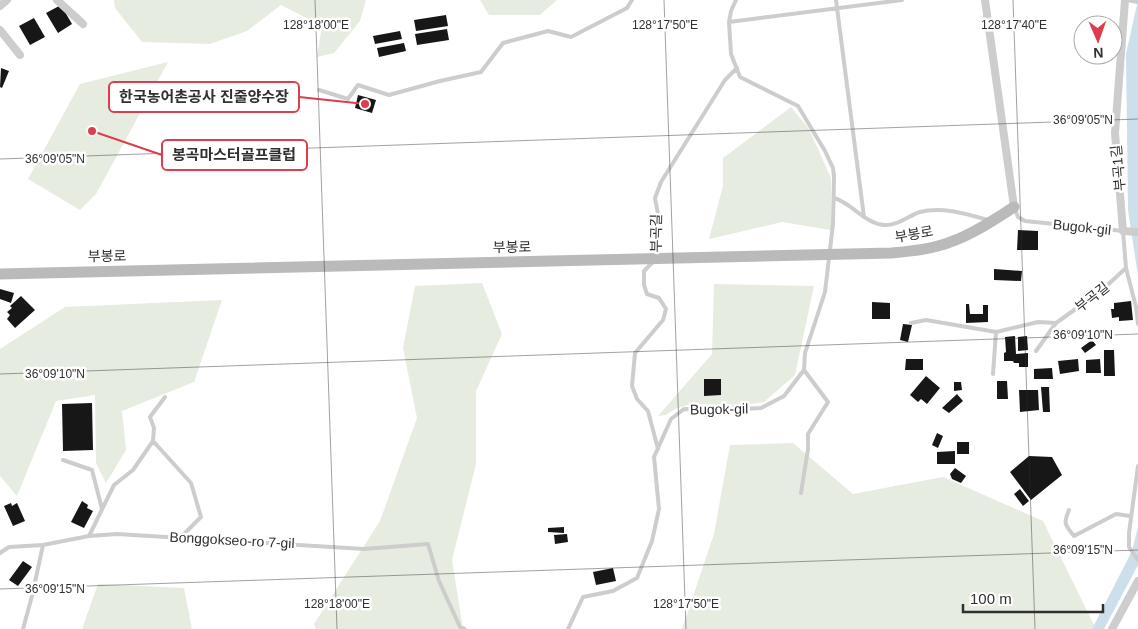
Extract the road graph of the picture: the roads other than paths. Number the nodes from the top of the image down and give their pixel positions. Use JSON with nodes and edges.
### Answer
{"nodes":[{"id":1,"x":7,"y":0,"type":"edge"},
{"id":2,"x":57,"y":0,"type":"edge"},
{"id":3,"x":632,"y":0,"type":"edge"},
{"id":4,"x":736,"y":0,"type":"edge"},
{"id":5,"x":836,"y":0,"type":"edge"},
{"id":6,"x":902,"y":0,"type":"edge"},
{"id":7,"x":985,"y":0,"type":"edge"},
{"id":8,"x":1126,"y":0,"type":"edge"},
{"id":9,"x":1138,"y":2,"type":"edge"},
{"id":10,"x":0,"y":6,"type":"edge"},
{"id":11,"x":837,"y":8,"type":"junction"},
{"id":12,"x":729,"y":22,"type":"junction"},
{"id":13,"x":82,"y":24,"type":"dead end"},
{"id":14,"x":0,"y":30,"type":"edge"},
{"id":15,"x":20,"y":55,"type":"dead end"},
{"id":16,"x":737,"y":68,"type":"junction"},
{"id":17,"x":319,"y":90,"type":"dead end"},
{"id":18,"x":834,"y":198,"type":"junction"},
{"id":19,"x":1014,"y":207,"type":"junction"},
{"id":20,"x":864,"y":217,"type":"junction"},
{"id":21,"x":992,"y":221,"type":"junction"},
{"id":22,"x":1130,"y":232,"type":"edge"},
{"id":23,"x":830,"y":254,"type":"junction"},
{"id":24,"x":656,"y":259,"type":"junction"},
{"id":25,"x":1126,"y":268,"type":"junction"},
{"id":26,"x":0,"y":274,"type":"edge"},
{"id":27,"x":911,"y":323,"type":"dead end"},
{"id":28,"x":1056,"y":324,"type":"junction"},
{"id":29,"x":1138,"y":324,"type":"edge"},
{"id":30,"x":996,"y":332,"type":"junction"},
{"id":31,"x":1036,"y":351,"type":"dead end"},
{"id":32,"x":804,"y":370,"type":"junction"},
{"id":33,"x":993,"y":374,"type":"dead end"},
{"id":34,"x":166,"y":397,"type":"dead end"},
{"id":35,"x":154,"y":441,"type":"junction"},
{"id":36,"x":658,"y":449,"type":"junction"},
{"id":37,"x":63,"y":460,"type":"dead end"},
{"id":38,"x":1138,"y":466,"type":"edge"},
{"id":39,"x":801,"y":493,"type":"dead end"},
{"id":40,"x":102,"y":509,"type":"junction"},
{"id":41,"x":1069,"y":510,"type":"dead end"},
{"id":42,"x":1130,"y":516,"type":"junction"},
{"id":43,"x":89,"y":536,"type":"junction"},
{"id":44,"x":182,"y":537,"type":"junction"},
{"id":45,"x":42,"y":544,"type":"junction"},
{"id":46,"x":0,"y":553,"type":"edge"},
{"id":47,"x":1138,"y":560,"type":"edge"},
{"id":48,"x":1138,"y":581,"type":"edge"},
{"id":49,"x":23,"y":629,"type":"edge"},
{"id":50,"x":465,"y":629,"type":"edge"},
{"id":51,"x":568,"y":629,"type":"edge"},
{"id":52,"x":1112,"y":629,"type":"edge"}],
"edges":[{"from":1,"to":10,"type":"street"},
{"from":2,"to":13,"type":"street"},
{"from":3,"to":17,"type":"lane"},
{"from":4,"to":12,"type":"lane"},
{"from":5,"to":11,"type":"lane"},
{"from":6,"to":11,"type":"lane"},
{"from":7,"to":19,"type":"street"},
{"from":8,"to":9,"type":"lane"},
{"from":8,"to":22,"type":"street","name":"부곡1길"},
{"from":11,"to":12,"type":"lane"},
{"from":11,"to":20,"type":"lane"},
{"from":12,"to":16,"type":"lane"},
{"from":14,"to":15,"type":"street"},
{"from":16,"to":18,"type":"lane"},
{"from":16,"to":24,"type":"lane","name":"부곡길"},
{"from":18,"to":20,"type":"lane"},
{"from":18,"to":23,"type":"lane","name":"Bugok-gil"},
{"from":19,"to":21,"type":"street","name":"부봉로"},
{"from":19,"to":22,"type":"lane","name":"Bugok-gil"},
{"from":20,"to":21,"type":"lane"},
{"from":21,"to":23,"type":"street","name":"부봉로"},
{"from":22,"to":25,"type":"lane","name":"Bugok-gil"},
{"from":23,"to":24,"type":"street","name":"부봉로"},
{"from":23,"to":32,"type":"lane","name":"Bugok-gil"},
{"from":24,"to":26,"type":"street","name":"부봉로"},
{"from":24,"to":36,"type":"lane","name":"부곡길"},
{"from":25,"to":28,"type":"lane","name":"부곡길"},
{"from":25,"to":29,"type":"lane","name":"Bugok-gil"},
{"from":27,"to":30,"type":"lane"},
{"from":28,"to":30,"type":"lane"},
{"from":28,"to":31,"type":"lane","name":"부곡길"},
{"from":30,"to":33,"type":"lane"},
{"from":32,"to":36,"type":"lane","name":"Bugok-gil"},
{"from":32,"to":39,"type":"lane"},
{"from":34,"to":35,"type":"lane"},
{"from":35,"to":40,"type":"lane"},
{"from":35,"to":44,"type":"lane"},
{"from":36,"to":51,"type":"lane","name":"Bugok-gil"},
{"from":37,"to":40,"type":"lane"},
{"from":38,"to":42,"type":"lane"},
{"from":40,"to":43,"type":"lane"},
{"from":41,"to":42,"type":"lane"},
{"from":42,"to":47,"type":"lane"},
{"from":43,"to":44,"type":"lane","name":"Bonggokseo-ro 7-gil"},
{"from":43,"to":45,"type":"lane","name":"Bonggokseo-ro 7-gil"},
{"from":44,"to":50,"type":"lane","name":"Bonggokseo-ro 7-gil"},
{"from":45,"to":46,"type":"lane","name":"Bonggokseo-ro 7-gil"},
{"from":45,"to":49,"type":"lane"},
{"from":48,"to":52,"type":"street"}]}
